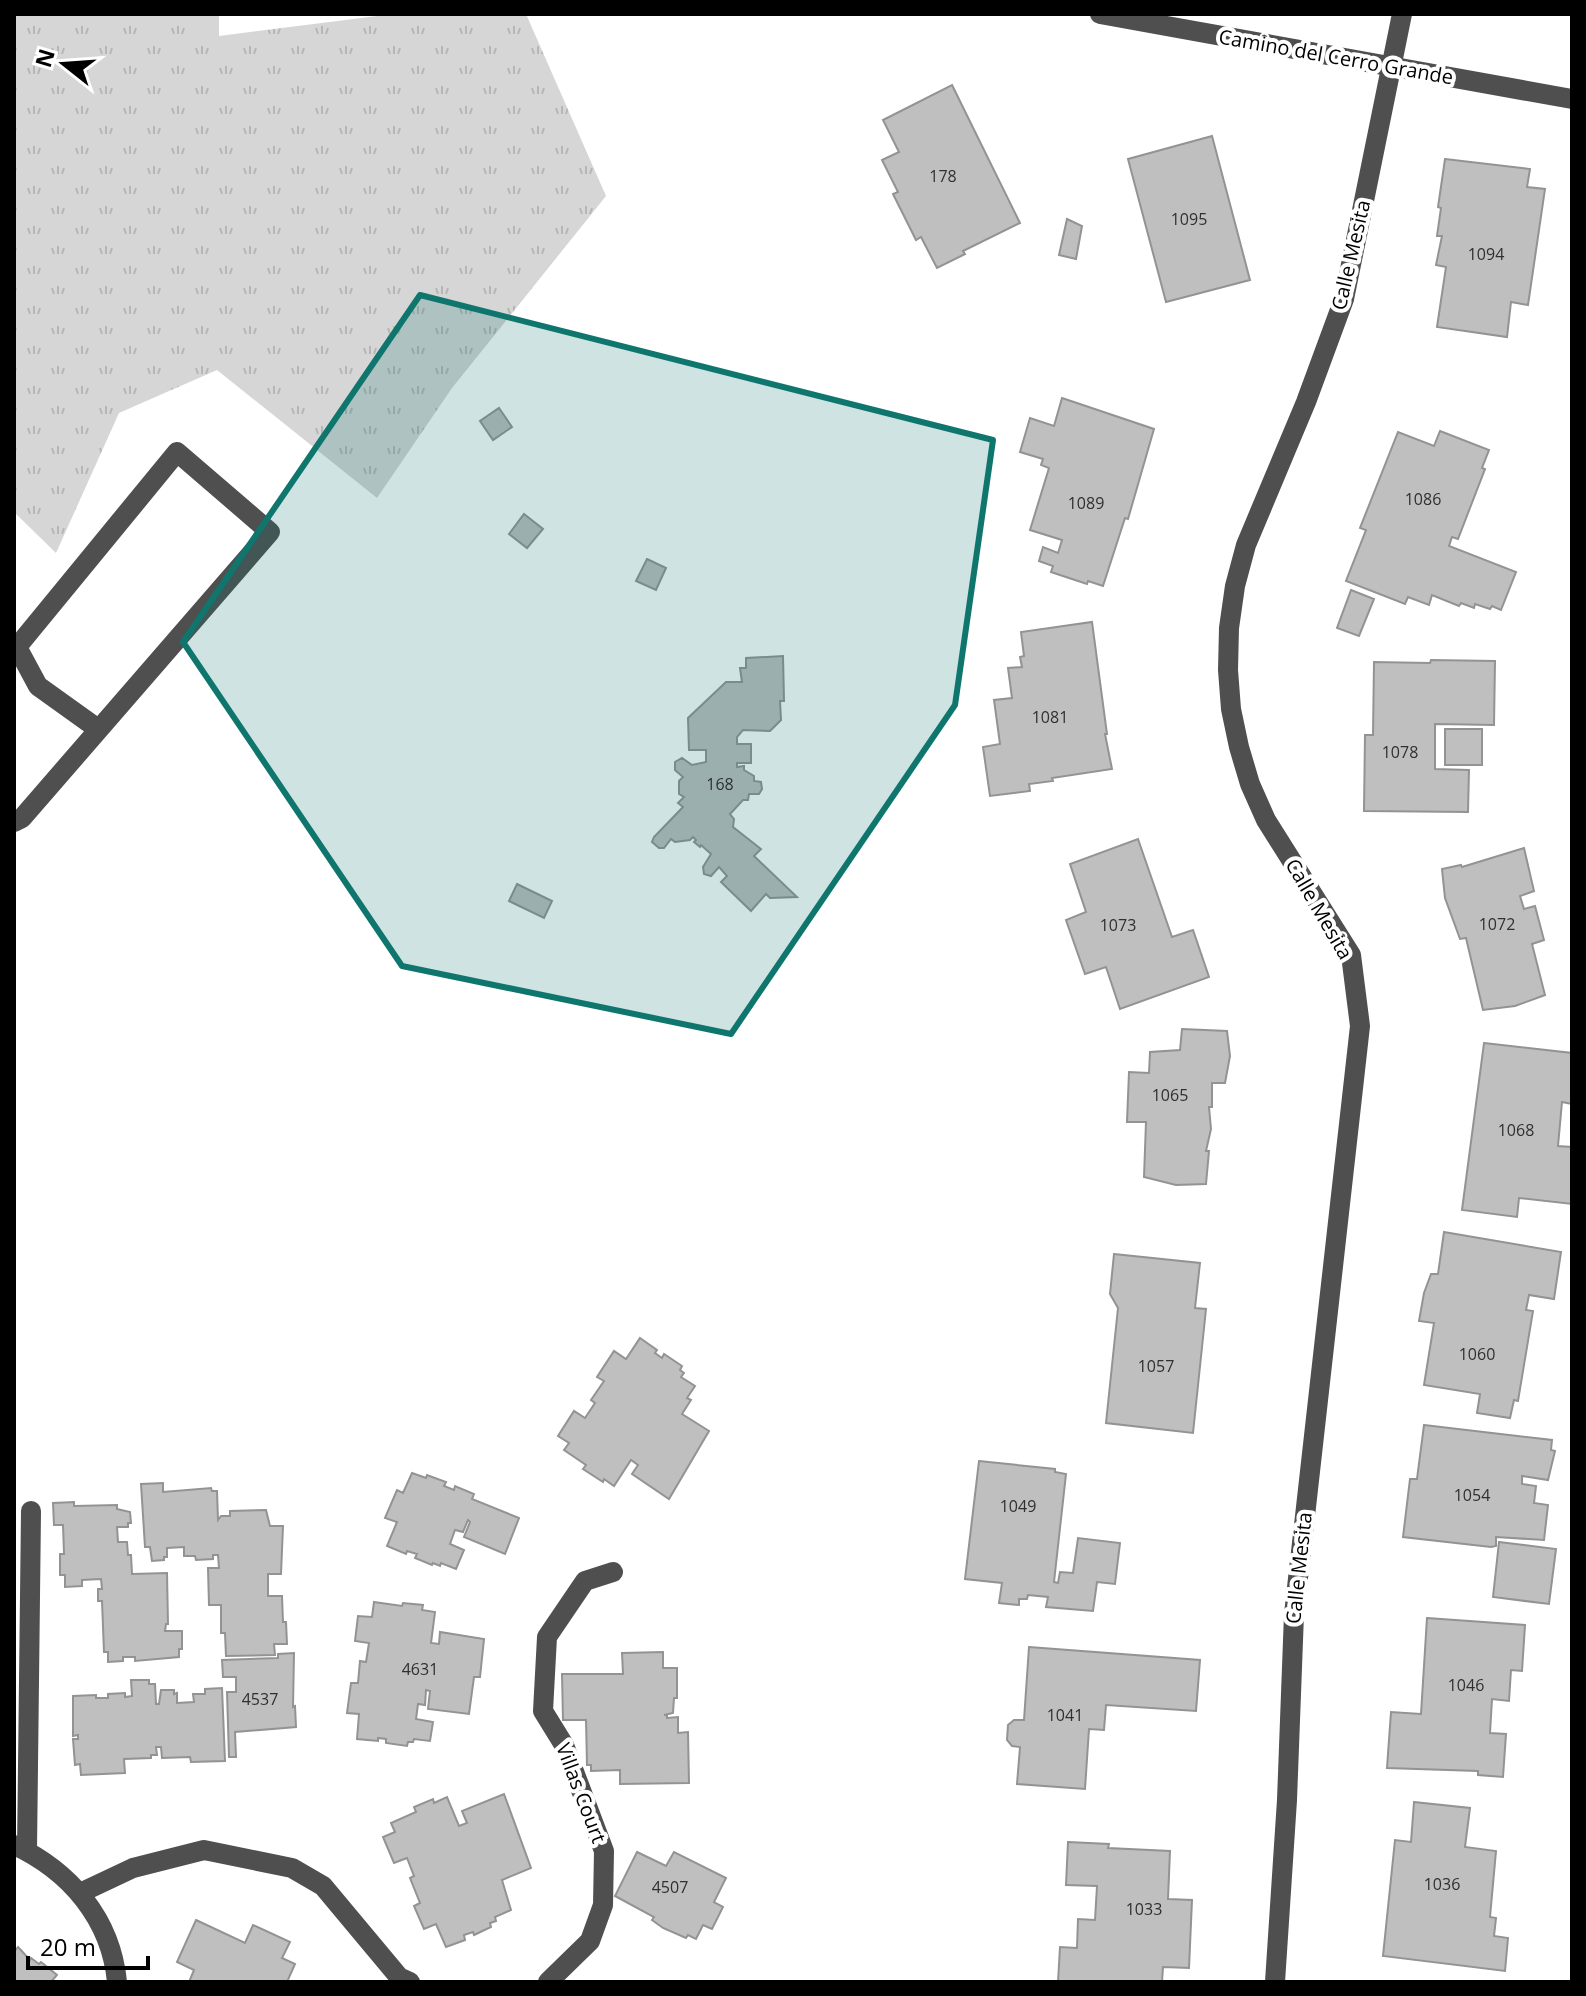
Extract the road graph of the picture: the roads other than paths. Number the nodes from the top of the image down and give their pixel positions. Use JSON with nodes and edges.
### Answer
{"nodes":[{"id":1,"x":1100,"y":14,"type":"edge"},
{"id":2,"x":1402,"y":14,"type":"edge"},
{"id":3,"x":1392,"y":68,"type":"junction"},
{"id":4,"x":1572,"y":99,"type":"edge"},
{"id":5,"x":98,"y":729,"type":"junction"},
{"id":6,"x":14,"y":822,"type":"edge"},
{"id":7,"x":31,"y":1511,"type":"dead end"},
{"id":8,"x":613,"y":1572,"type":"dead end"},
{"id":9,"x":20,"y":1848,"type":"edge"},
{"id":10,"x":80,"y":1893,"type":"junction"},
{"id":11,"x":117,"y":1982,"type":"edge"},
{"id":12,"x":410,"y":1982,"type":"edge"},
{"id":13,"x":548,"y":1982,"type":"edge"},
{"id":14,"x":1275,"y":1982,"type":"edge"}],
"edges":[{"from":1,"to":3,"type":"street","name":"Camino del Cerro Grande"},
{"from":2,"to":3,"type":"street","name":"Calle Mesita"},
{"from":3,"to":4,"type":"street","name":"Camino del Cerro Grande"},
{"from":3,"to":14,"type":"street","name":"Calle Mesita"},
{"from":5,"to":5,"type":"street"},
{"from":5,"to":6,"type":"street"},
{"from":7,"to":9,"type":"street"},
{"from":8,"to":13,"type":"street","name":"Villas Court"},
{"from":9,"to":10,"type":"street"},
{"from":10,"to":11,"type":"street"},
{"from":10,"to":12,"type":"street"}]}
